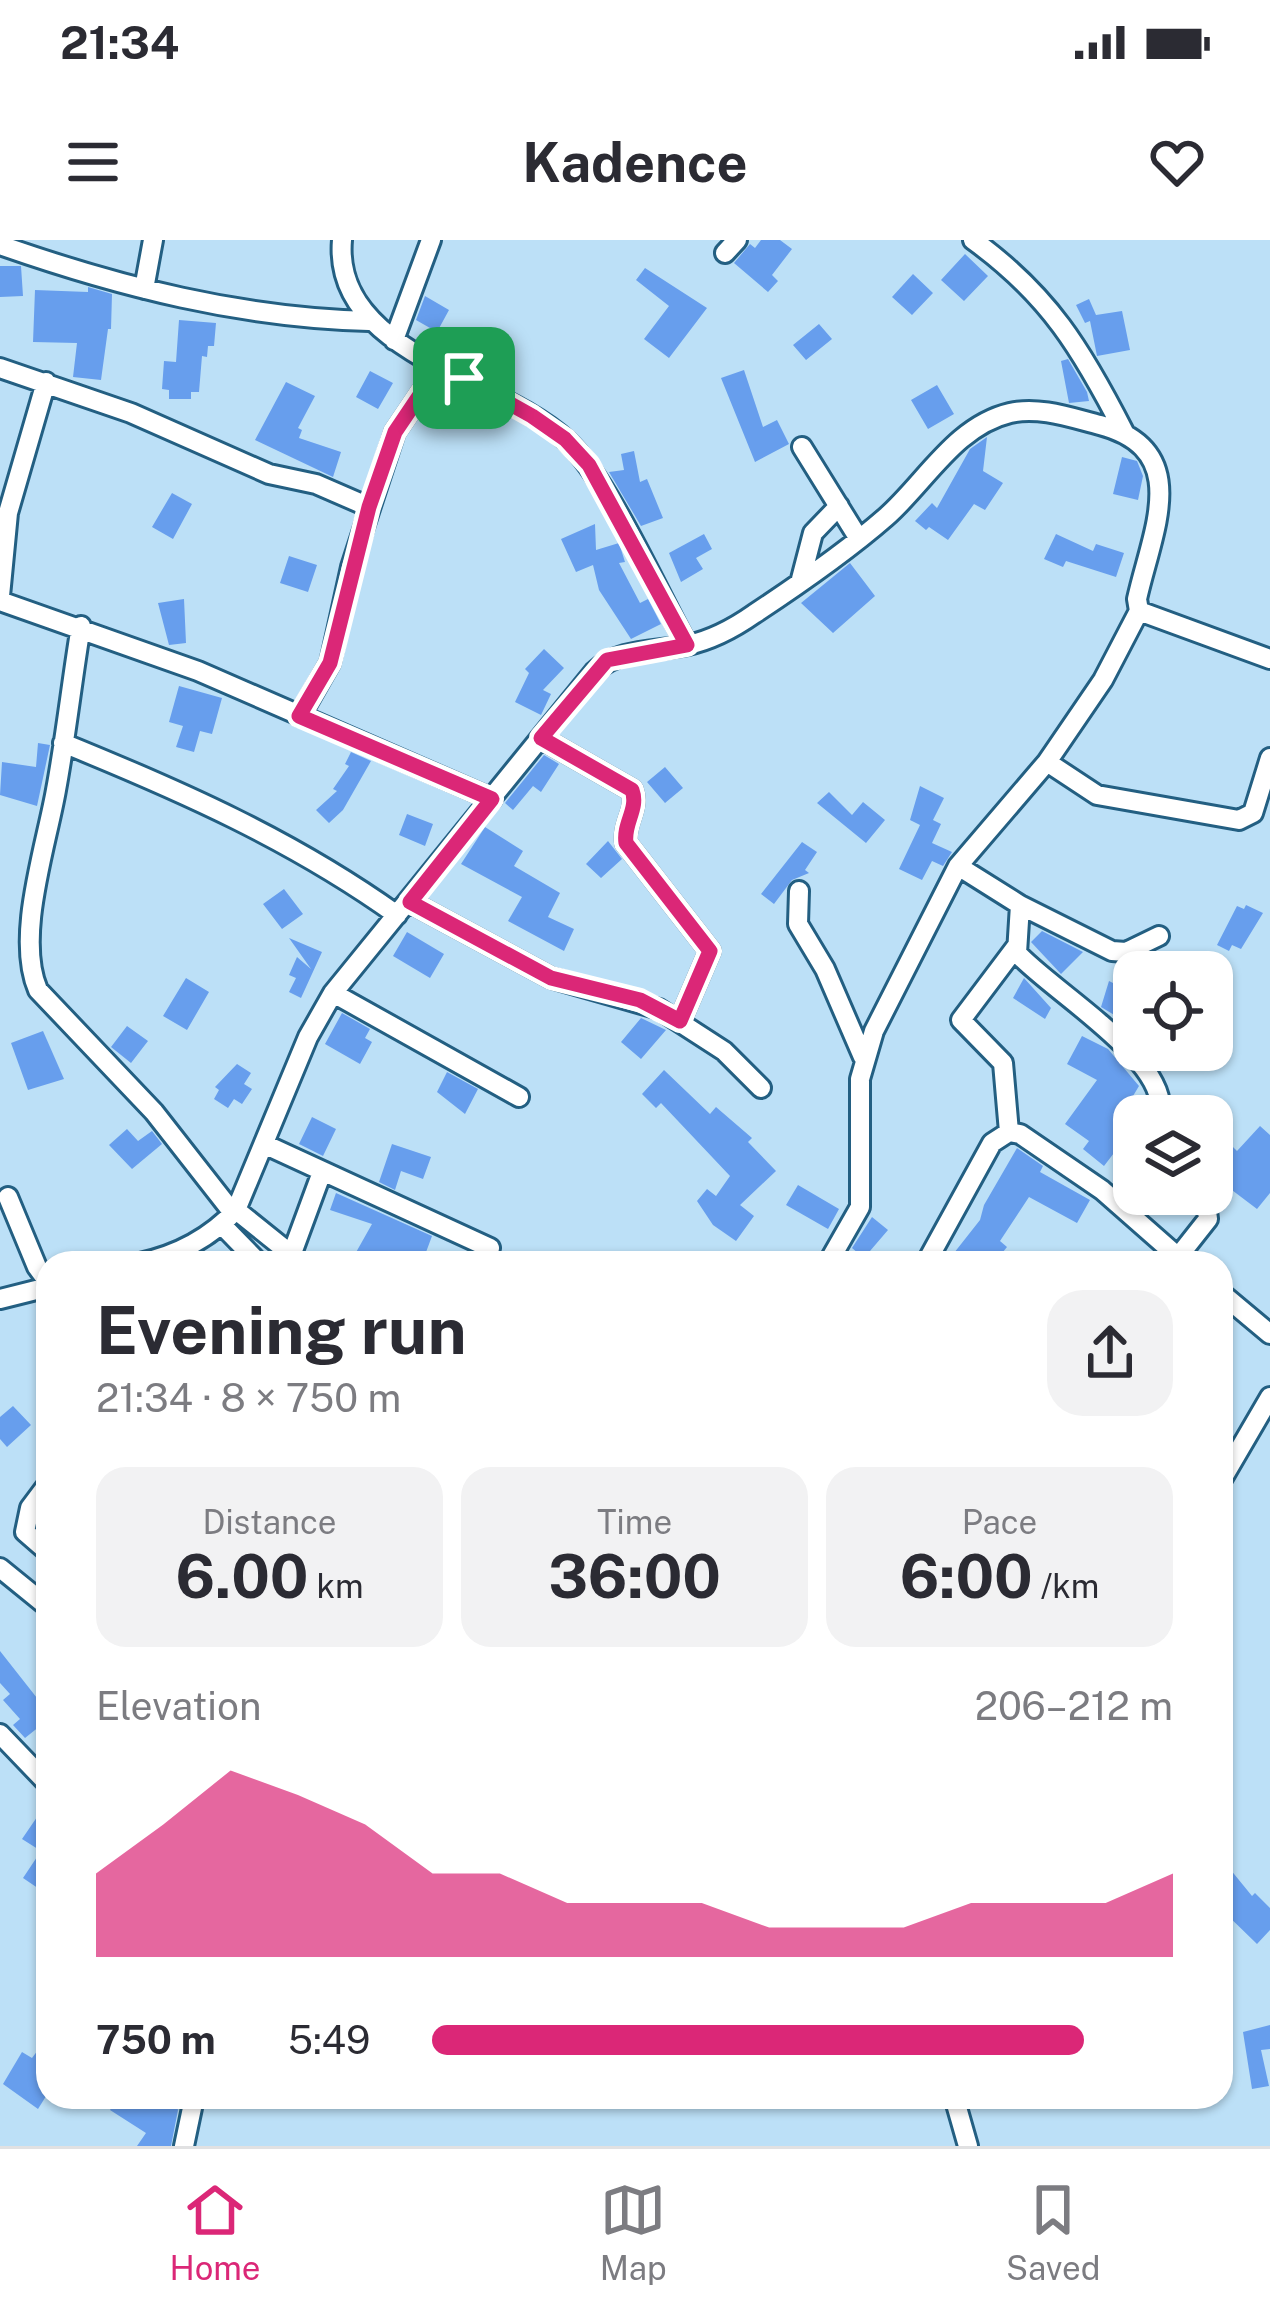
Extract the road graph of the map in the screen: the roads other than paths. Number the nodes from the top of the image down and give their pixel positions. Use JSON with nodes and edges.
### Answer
{"nodes":[{"id":1,"x":153,"y":240,"type":"edge"},
{"id":2,"x":342,"y":240,"type":"edge"},
{"id":3,"x":431,"y":240,"type":"edge"},
{"id":4,"x":973,"y":240,"type":"edge"},
{"id":5,"x":0,"y":245,"type":"edge"},
{"id":6,"x":144,"y":290,"type":"junction"},
{"id":7,"x":369,"y":320,"type":"junction"},
{"id":8,"x":394,"y":340,"type":"junction"},
{"id":9,"x":0,"y":368,"type":"edge"},
{"id":10,"x":464,"y":378,"type":"junction"},
{"id":11,"x":46,"y":382,"type":"junction"},
{"id":12,"x":1124,"y":432,"type":"junction"},
{"id":13,"x":802,"y":447,"type":"dead end"},
{"id":14,"x":839,"y":506,"type":"junction"},
{"id":15,"x":369,"y":507,"type":"junction"},
{"id":16,"x":859,"y":539,"type":"junction"},
{"id":17,"x":801,"y":579,"type":"junction"},
{"id":18,"x":0,"y":598,"type":"edge"},
{"id":19,"x":1139,"y":611,"type":"junction"},
{"id":20,"x":81,"y":626,"type":"junction"},
{"id":21,"x":687,"y":645,"type":"junction"},
{"id":22,"x":1270,"y":658,"type":"edge"},
{"id":23,"x":299,"y":716,"type":"junction"},
{"id":24,"x":541,"y":738,"type":"junction"},
{"id":25,"x":63,"y":743,"type":"junction"},
{"id":26,"x":1270,"y":758,"type":"edge"},
{"id":27,"x":1047,"y":762,"type":"junction"},
{"id":28,"x":492,"y":799,"type":"junction"},
{"id":29,"x":958,"y":866,"type":"junction"},
{"id":30,"x":799,"y":891,"type":"dead end"},
{"id":31,"x":1020,"y":905,"type":"junction"},
{"id":32,"x":404,"y":908,"type":"junction"},
{"id":33,"x":1159,"y":936,"type":"dead end"},
{"id":34,"x":1016,"y":947,"type":"junction"},
{"id":35,"x":333,"y":993,"type":"junction"},
{"id":36,"x":680,"y":1021,"type":"junction"},
{"id":37,"x":863,"y":1057,"type":"junction"},
{"id":38,"x":760,"y":1088,"type":"dead end"},
{"id":39,"x":1160,"y":1095,"type":"edge"},
{"id":40,"x":519,"y":1097,"type":"dead end"},
{"id":41,"x":1009,"y":1132,"type":"junction"},
{"id":42,"x":266,"y":1145,"type":"junction"},
{"id":43,"x":322,"y":1172,"type":"junction"},
{"id":44,"x":8,"y":1196,"type":"dead end"},
{"id":45,"x":1208,"y":1215,"type":"edge"},
{"id":46,"x":230,"y":1216,"type":"junction"},
{"id":47,"x":490,"y":1248,"type":"dead end"},
{"id":48,"x":176,"y":1251,"type":"edge"},
{"id":49,"x":252,"y":1251,"type":"edge"},
{"id":50,"x":284,"y":1251,"type":"edge"},
{"id":51,"x":298,"y":1251,"type":"edge"},
{"id":52,"x":835,"y":1251,"type":"edge"},
{"id":53,"x":933,"y":1251,"type":"edge"},
{"id":54,"x":1171,"y":1251,"type":"edge"},
{"id":55,"x":1187,"y":1251,"type":"edge"},
{"id":56,"x":36,"y":1265,"type":"edge"},
{"id":57,"x":36,"y":1288,"type":"edge"},
{"id":58,"x":0,"y":1299,"type":"edge"},
{"id":59,"x":1233,"y":1303,"type":"edge"},
{"id":60,"x":1270,"y":1334,"type":"edge"},
{"id":61,"x":1270,"y":1397,"type":"edge"},
{"id":62,"x":1233,"y":1460,"type":"edge"},
{"id":63,"x":36,"y":1501,"type":"edge"},
{"id":64,"x":36,"y":1542,"type":"edge"},
{"id":65,"x":0,"y":1568,"type":"edge"},
{"id":66,"x":36,"y":1597,"type":"edge"},
{"id":67,"x":0,"y":1733,"type":"edge"},
{"id":68,"x":36,"y":1771,"type":"edge"},
{"id":69,"x":192,"y":2109,"type":"edge"},
{"id":70,"x":957,"y":2109,"type":"edge"},
{"id":71,"x":184,"y":2146,"type":"edge"},
{"id":72,"x":968,"y":2146,"type":"edge"}],
"edges":[{"from":1,"to":6,"type":"street"},
{"from":2,"to":7,"type":"street"},
{"from":3,"to":8,"type":"street"},
{"from":4,"to":12,"type":"street"},
{"from":5,"to":6,"type":"street"},
{"from":6,"to":7,"type":"street"},
{"from":7,"to":8,"type":"street"},
{"from":8,"to":10,"type":"street"},
{"from":9,"to":11,"type":"street"},
{"from":10,"to":15,"type":"street"},
{"from":10,"to":21,"type":"street"},
{"from":11,"to":15,"type":"street"},
{"from":11,"to":18,"type":"street"},
{"from":12,"to":16,"type":"street"},
{"from":12,"to":19,"type":"street"},
{"from":13,"to":14,"type":"street"},
{"from":14,"to":16,"type":"street"},
{"from":14,"to":17,"type":"street"},
{"from":15,"to":23,"type":"street"},
{"from":16,"to":17,"type":"street"},
{"from":17,"to":21,"type":"street"},
{"from":18,"to":20,"type":"street"},
{"from":19,"to":22,"type":"street"},
{"from":19,"to":27,"type":"street"},
{"from":20,"to":23,"type":"street"},
{"from":20,"to":25,"type":"street"},
{"from":21,"to":24,"type":"street"},
{"from":23,"to":28,"type":"street"},
{"from":24,"to":28,"type":"street"},
{"from":24,"to":36,"type":"street"},
{"from":25,"to":32,"type":"street"},
{"from":25,"to":46,"type":"street"},
{"from":26,"to":27,"type":"street"},
{"from":27,"to":29,"type":"street"},
{"from":28,"to":32,"type":"street"},
{"from":29,"to":31,"type":"street"},
{"from":29,"to":37,"type":"street"},
{"from":30,"to":37,"type":"street"},
{"from":31,"to":33,"type":"street"},
{"from":31,"to":34,"type":"street"},
{"from":32,"to":35,"type":"street"},
{"from":32,"to":36,"type":"street"},
{"from":34,"to":39,"type":"street"},
{"from":34,"to":41,"type":"street"},
{"from":35,"to":40,"type":"street"},
{"from":35,"to":42,"type":"street"},
{"from":36,"to":38,"type":"street"},
{"from":37,"to":52,"type":"street"},
{"from":41,"to":53,"type":"street"},
{"from":41,"to":54,"type":"street"},
{"from":42,"to":43,"type":"street"},
{"from":42,"to":46,"type":"street"},
{"from":43,"to":47,"type":"street"},
{"from":43,"to":51,"type":"street"},
{"from":44,"to":56,"type":"street"},
{"from":45,"to":55,"type":"street"},
{"from":46,"to":48,"type":"street"},
{"from":46,"to":49,"type":"street"},
{"from":46,"to":50,"type":"street"},
{"from":57,"to":58,"type":"street"},
{"from":59,"to":60,"type":"street"},
{"from":61,"to":62,"type":"street"},
{"from":63,"to":64,"type":"street"},
{"from":65,"to":66,"type":"street"},
{"from":67,"to":68,"type":"street"},
{"from":69,"to":71,"type":"street"},
{"from":70,"to":72,"type":"street"}]}
